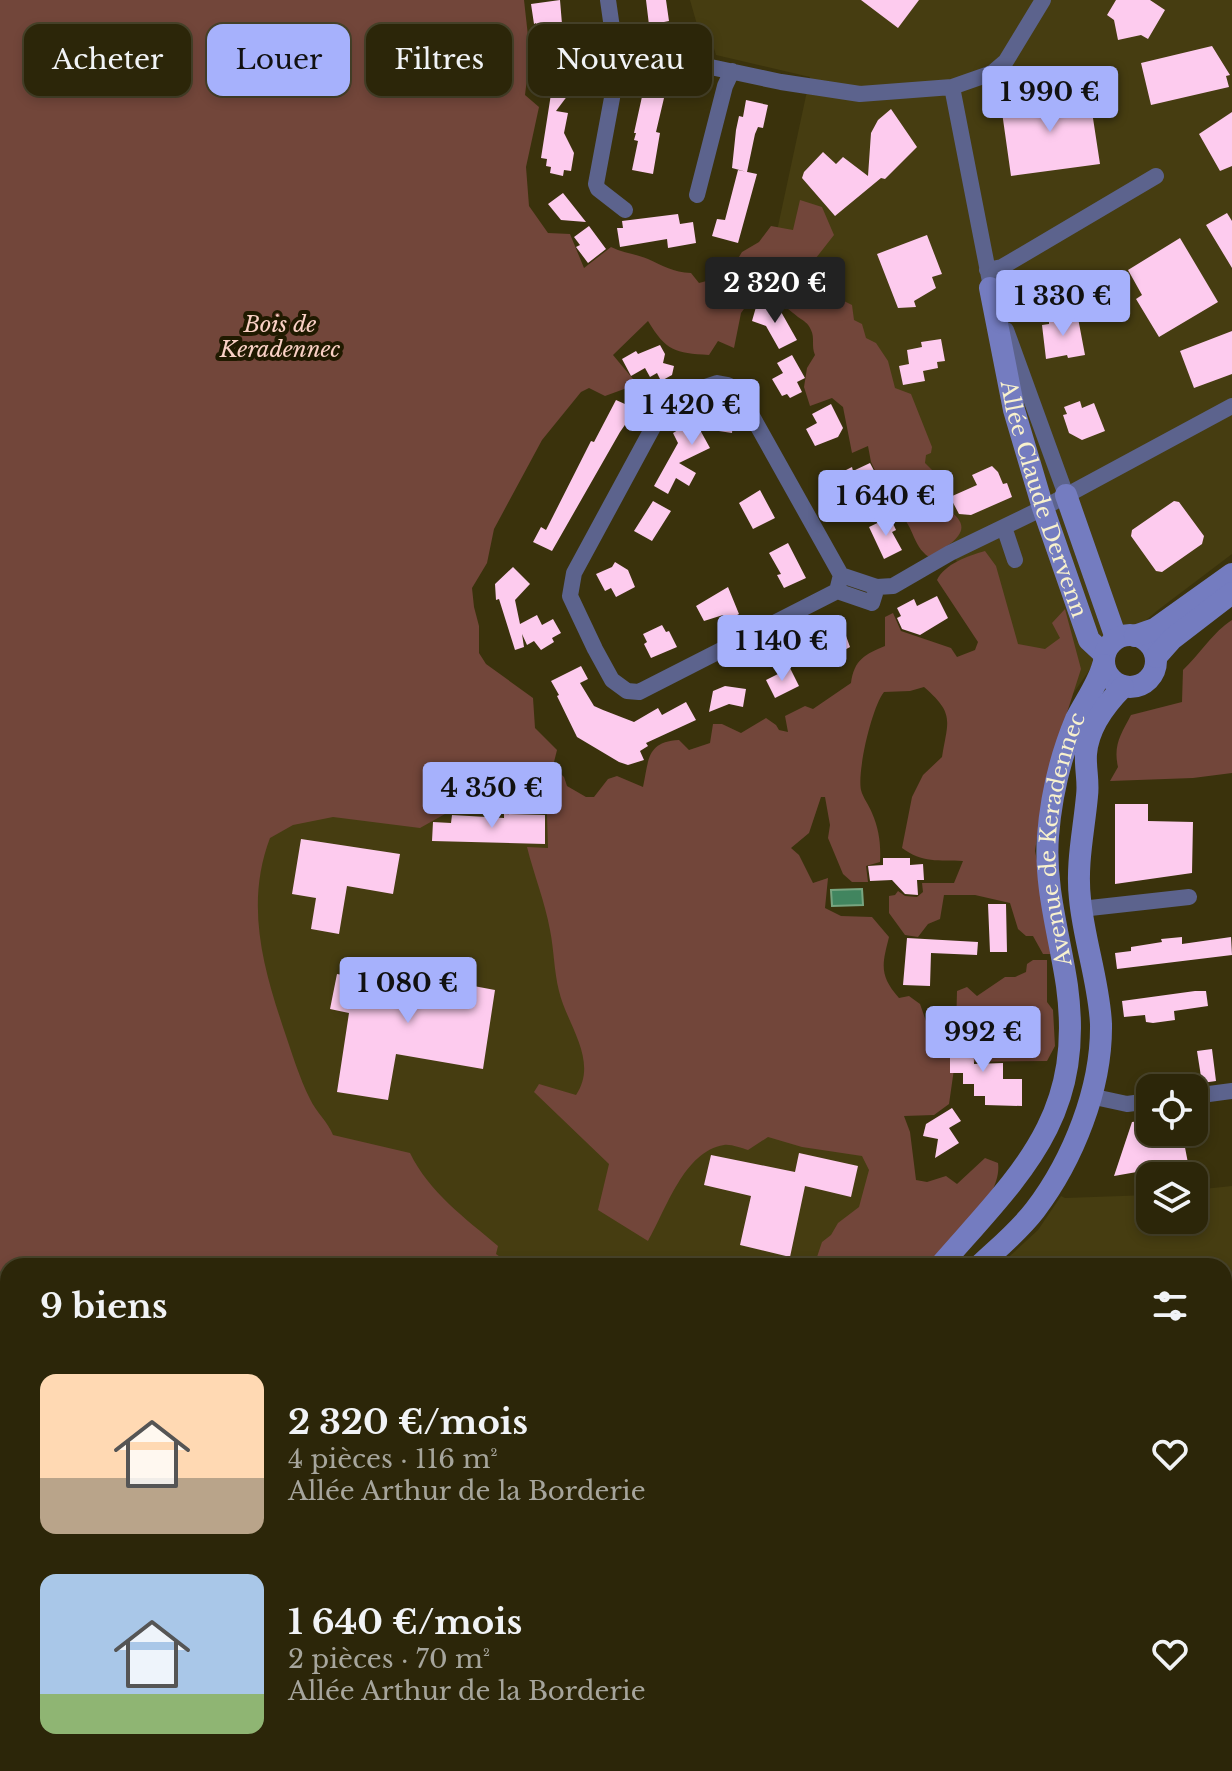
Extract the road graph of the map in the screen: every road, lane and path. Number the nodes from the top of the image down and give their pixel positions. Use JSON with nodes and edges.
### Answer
{"nodes":[{"id":1,"x":608,"y":0,"type":"edge"},
{"id":2,"x":1043,"y":0,"type":"edge"},
{"id":3,"x":611,"y":24,"type":"edge"},
{"id":4,"x":712,"y":67,"type":"edge"},
{"id":5,"x":732,"y":71,"type":"junction"},
{"id":6,"x":952,"y":87,"type":"junction"},
{"id":7,"x":612,"y":96,"type":"edge"},
{"id":8,"x":1156,"y":176,"type":"dead end"},
{"id":9,"x":697,"y":195,"type":"dead end"},
{"id":10,"x":625,"y":210,"type":"dead end"},
{"id":11,"x":989,"y":279,"type":"junction"},
{"id":12,"x":1232,"y":406,"type":"edge"},
{"id":13,"x":1066,"y":495,"type":"junction"},
{"id":14,"x":1043,"y":508,"type":"junction"},
{"id":15,"x":1004,"y":527,"type":"junction"},
{"id":16,"x":1015,"y":560,"type":"dead end"},
{"id":17,"x":1232,"y":574,"type":"edge"},
{"id":18,"x":839,"y":583,"type":"junction"},
{"id":19,"x":1232,"y":593,"type":"edge"},
{"id":20,"x":1115,"y":648,"type":"junction"},
{"id":21,"x":1156,"y":657,"type":"junction"},
{"id":22,"x":1123,"y":687,"type":"junction"},
{"id":23,"x":1189,"y":897,"type":"dead end"},
{"id":24,"x":1081,"y":909,"type":"junction"},
{"id":25,"x":1232,"y":1091,"type":"edge"},
{"id":26,"x":1208,"y":1094,"type":"edge"},
{"id":27,"x":1090,"y":1096,"type":"junction"},
{"id":28,"x":1136,"y":1102,"type":"edge"},
{"id":29,"x":947,"y":1258,"type":"edge"},
{"id":30,"x":987,"y":1258,"type":"edge"}],
"edges":[{"from":1,"to":3,"type":"street"},
{"from":2,"to":6,"type":"street"},
{"from":4,"to":5,"type":"street"},
{"from":5,"to":6,"type":"street"},
{"from":5,"to":9,"type":"street"},
{"from":6,"to":11,"type":"street","name":"Allée Claude Dervenn"},
{"from":7,"to":10,"type":"street"},
{"from":8,"to":11,"type":"street"},
{"from":11,"to":13,"type":"street","name":"Allée Claude Dervenn"},
{"from":11,"to":14,"type":"street","name":"Allée Claude Dervenn"},
{"from":12,"to":13,"type":"street"},
{"from":13,"to":14,"type":"street"},
{"from":13,"to":20,"type":"street","name":"Allée Claude Dervenn"},
{"from":14,"to":15,"type":"street"},
{"from":14,"to":20,"type":"street","name":"Allée Claude Dervenn"},
{"from":15,"to":16,"type":"street"},
{"from":15,"to":18,"type":"street"},
{"from":17,"to":20,"type":"street"},
{"from":18,"to":18,"type":"street"},
{"from":19,"to":21,"type":"street"},
{"from":20,"to":21,"type":"street"},
{"from":20,"to":22,"type":"street"},
{"from":20,"to":29,"type":"street","name":"Avenue de Keradennec"},
{"from":21,"to":22,"type":"street"},
{"from":22,"to":24,"type":"street","name":"Avenue de Keradennec"},
{"from":23,"to":24,"type":"street","name":"Avenue de Keradennec"},
{"from":24,"to":27,"type":"street","name":"Avenue de Keradennec"},
{"from":25,"to":26,"type":"street"},
{"from":27,"to":28,"type":"street"},
{"from":27,"to":30,"type":"street","name":"Avenue de Keradennec"}]}
